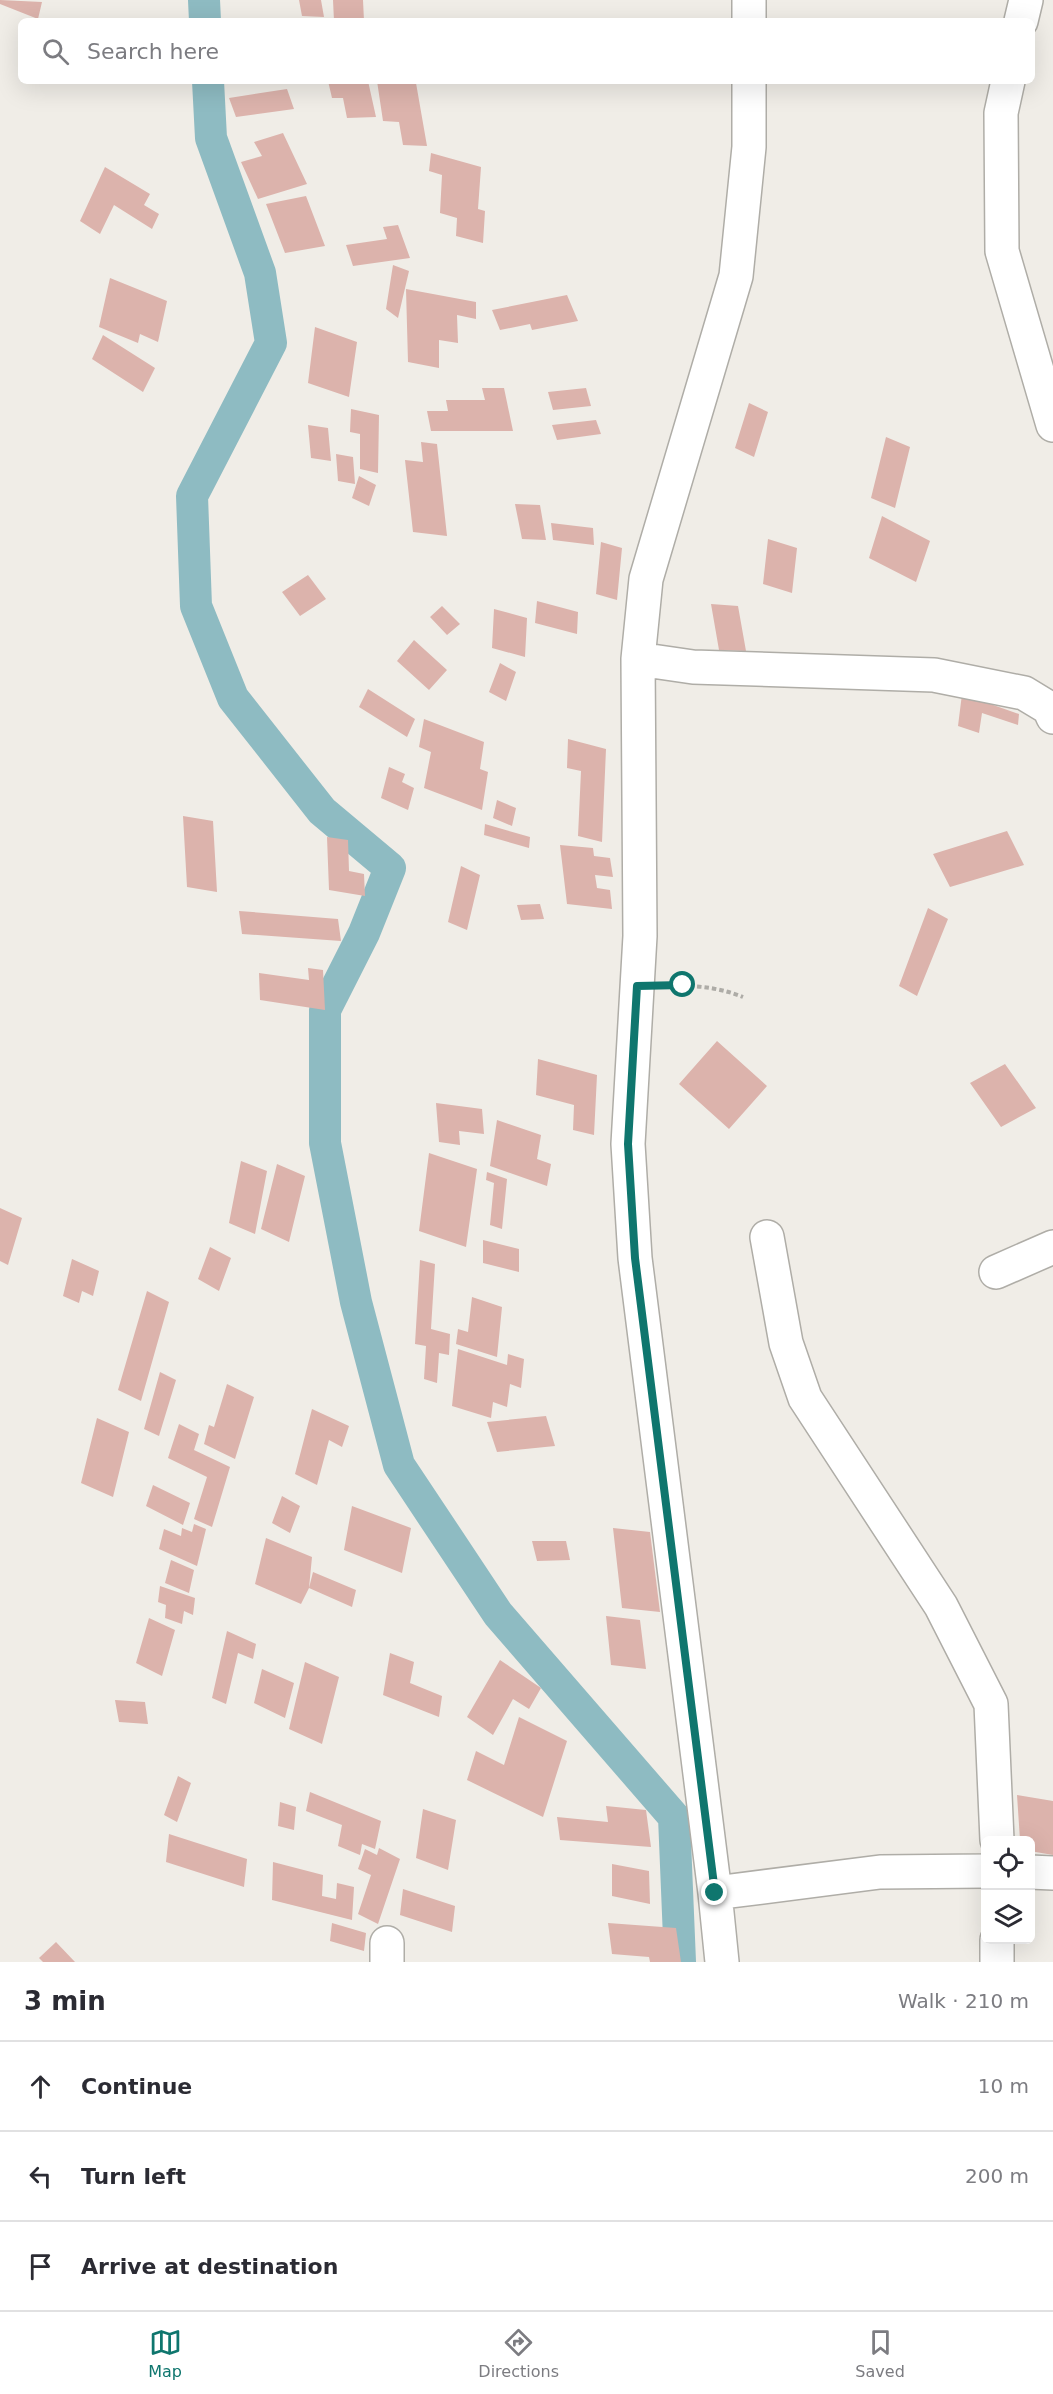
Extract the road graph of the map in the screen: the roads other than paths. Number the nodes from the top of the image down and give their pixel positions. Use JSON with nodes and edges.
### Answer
{"nodes":[{"id":1,"x":749,"y":0,"type":"edge"},
{"id":2,"x":1026,"y":0,"type":"edge"},
{"id":3,"x":749,"y":18,"type":"edge"},
{"id":4,"x":1023,"y":18,"type":"edge"},
{"id":5,"x":749,"y":84,"type":"edge"},
{"id":6,"x":1007,"y":84,"type":"edge"},
{"id":7,"x":1053,"y":425,"type":"edge"},
{"id":8,"x":638,"y":659,"type":"junction"},
{"id":9,"x":1053,"y":717,"type":"edge"},
{"id":10,"x":766,"y":1238,"type":"dead end"},
{"id":11,"x":1053,"y":1247,"type":"edge"},
{"id":12,"x":996,"y":1272,"type":"dead end"},
{"id":13,"x":997,"y":1836,"type":"edge"},
{"id":14,"x":981,"y":1871,"type":"edge"},
{"id":15,"x":1035,"y":1872,"type":"edge"},
{"id":16,"x":1053,"y":1873,"type":"edge"},
{"id":17,"x":715,"y":1893,"type":"junction"},
{"id":18,"x":997,"y":1944,"type":"edge"},
{"id":19,"x":722,"y":1962,"type":"edge"},
{"id":20,"x":997,"y":1962,"type":"edge"}],
"edges":[{"from":1,"to":3,"type":"street"},
{"from":2,"to":4,"type":"street"},
{"from":5,"to":8,"type":"street"},
{"from":6,"to":7,"type":"street"},
{"from":8,"to":9,"type":"street"},
{"from":8,"to":17,"type":"street"},
{"from":10,"to":13,"type":"street"},
{"from":11,"to":12,"type":"street"},
{"from":14,"to":17,"type":"street"},
{"from":15,"to":16,"type":"street"},
{"from":17,"to":19,"type":"street"},
{"from":18,"to":20,"type":"street"}]}
